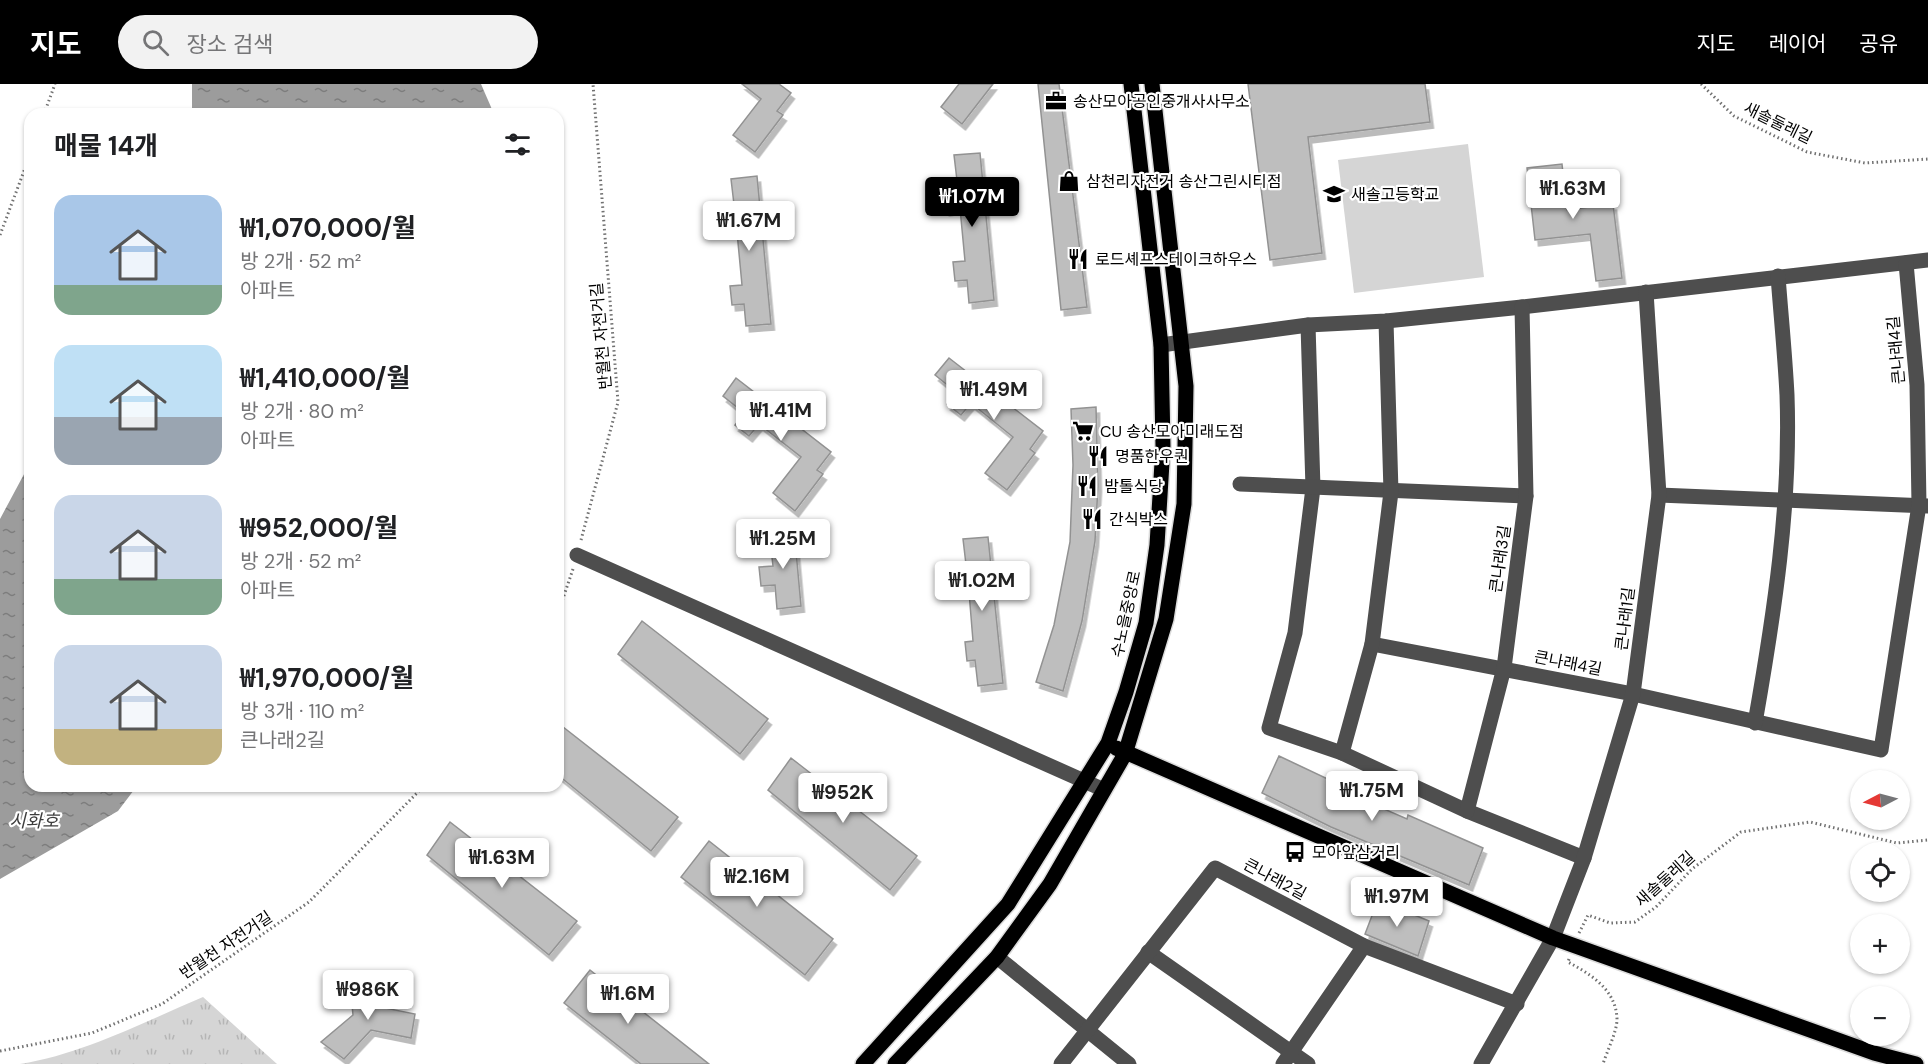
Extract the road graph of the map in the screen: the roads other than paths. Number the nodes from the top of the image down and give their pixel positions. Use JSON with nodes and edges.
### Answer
{"nodes":[{"id":1,"x":1131,"y":84,"type":"edge"},
{"id":2,"x":1152,"y":84,"type":"edge"},
{"id":3,"x":1928,"y":260,"type":"edge"},
{"id":4,"x":1906,"y":263,"type":"junction"},
{"id":5,"x":1778,"y":276,"type":"junction"},
{"id":6,"x":1646,"y":292,"type":"junction"},
{"id":7,"x":1522,"y":307,"type":"junction"},
{"id":8,"x":1386,"y":321,"type":"junction"},
{"id":9,"x":1308,"y":325,"type":"junction"},
{"id":10,"x":1181,"y":342,"type":"junction"},
{"id":11,"x":1161,"y":345,"type":"junction"},
{"id":12,"x":1240,"y":484,"type":"dead end"},
{"id":13,"x":1313,"y":488,"type":"junction"},
{"id":14,"x":1391,"y":492,"type":"junction"},
{"id":15,"x":1659,"y":495,"type":"junction"},
{"id":16,"x":1526,"y":496,"type":"junction"},
{"id":17,"x":1784,"y":502,"type":"junction"},
{"id":18,"x":1923,"y":506,"type":"edge"},
{"id":19,"x":577,"y":555,"type":"road end"},
{"id":20,"x":1372,"y":644,"type":"junction"},
{"id":21,"x":1504,"y":668,"type":"junction"},
{"id":22,"x":1633,"y":694,"type":"junction"},
{"id":23,"x":1755,"y":723,"type":"junction"},
{"id":24,"x":1108,"y":743,"type":"junction"},
{"id":25,"x":1342,"y":753,"type":"junction"},
{"id":26,"x":1125,"y":754,"type":"junction"},
{"id":27,"x":1085,"y":780,"type":"junction"},
{"id":28,"x":1102,"y":789,"type":"junction"},
{"id":29,"x":1467,"y":811,"type":"junction"},
{"id":30,"x":1584,"y":858,"type":"junction"},
{"id":31,"x":1552,"y":938,"type":"junction"},
{"id":32,"x":1364,"y":946,"type":"junction"},
{"id":33,"x":1148,"y":952,"type":"junction"},
{"id":34,"x":997,"y":957,"type":"junction"},
{"id":35,"x":1517,"y":1004,"type":"junction"},
{"id":36,"x":1089,"y":1030,"type":"junction"},
{"id":37,"x":1287,"y":1058,"type":"edge"},
{"id":38,"x":862,"y":1064,"type":"edge"},
{"id":39,"x":896,"y":1064,"type":"edge"},
{"id":40,"x":1061,"y":1064,"type":"edge"},
{"id":41,"x":1129,"y":1064,"type":"edge"},
{"id":42,"x":1308,"y":1064,"type":"edge"},
{"id":43,"x":1481,"y":1064,"type":"edge"},
{"id":44,"x":1916,"y":1064,"type":"edge"}],
"edges":[{"from":1,"to":11,"type":"main road","name":"수노을중앙로"},
{"from":2,"to":10,"type":"main road"},
{"from":3,"to":4,"type":"street"},
{"from":4,"to":5,"type":"street"},
{"from":4,"to":18,"type":"street","name":"큰나래4길"},
{"from":5,"to":6,"type":"street"},
{"from":5,"to":17,"type":"street"},
{"from":6,"to":7,"type":"street"},
{"from":6,"to":15,"type":"street","name":"큰나래1길"},
{"from":7,"to":8,"type":"street"},
{"from":7,"to":16,"type":"street","name":"큰나래3길"},
{"from":8,"to":9,"type":"street"},
{"from":8,"to":14,"type":"street"},
{"from":9,"to":10,"type":"street"},
{"from":9,"to":13,"type":"street"},
{"from":10,"to":11,"type":"street"},
{"from":10,"to":26,"type":"main road"},
{"from":11,"to":24,"type":"main road","name":"수노을중앙로"},
{"from":12,"to":13,"type":"street"},
{"from":13,"to":14,"type":"street"},
{"from":13,"to":25,"type":"street"},
{"from":14,"to":16,"type":"street"},
{"from":14,"to":20,"type":"street"},
{"from":15,"to":17,"type":"street"},
{"from":15,"to":22,"type":"street","name":"큰나래1길"},
{"from":16,"to":21,"type":"street","name":"큰나래3길"},
{"from":17,"to":18,"type":"street"},
{"from":17,"to":23,"type":"street"},
{"from":18,"to":23,"type":"street","name":"큰나래4길"},
{"from":19,"to":27,"type":"street"},
{"from":20,"to":21,"type":"street","name":"큰나래4길"},
{"from":20,"to":25,"type":"street"},
{"from":21,"to":22,"type":"street","name":"큰나래4길"},
{"from":21,"to":29,"type":"street","name":"큰나래3길"},
{"from":22,"to":23,"type":"street","name":"큰나래4길"},
{"from":22,"to":30,"type":"street","name":"큰나래1길"},
{"from":24,"to":26,"type":"main road"},
{"from":24,"to":27,"type":"main road","name":"수노을중앙로"},
{"from":25,"to":29,"type":"street"},
{"from":26,"to":28,"type":"main road"},
{"from":26,"to":31,"type":"main road"},
{"from":27,"to":28,"type":"street"},
{"from":27,"to":38,"type":"main road","name":"수노을중앙로"},
{"from":28,"to":34,"type":"main road"},
{"from":29,"to":30,"type":"street"},
{"from":30,"to":31,"type":"street","name":"큰나래1길"},
{"from":31,"to":35,"type":"street"},
{"from":31,"to":44,"type":"main road"},
{"from":32,"to":33,"type":"street","name":"큰나래2길"},
{"from":32,"to":35,"type":"street","name":"큰나래2길"},
{"from":32,"to":37,"type":"street"},
{"from":33,"to":36,"type":"street","name":"큰나래2길"},
{"from":33,"to":37,"type":"street"},
{"from":34,"to":36,"type":"street"},
{"from":34,"to":39,"type":"main road"},
{"from":35,"to":43,"type":"street"},
{"from":36,"to":40,"type":"street","name":"큰나래2길"},
{"from":36,"to":41,"type":"street"},
{"from":37,"to":42,"type":"street"}]}
